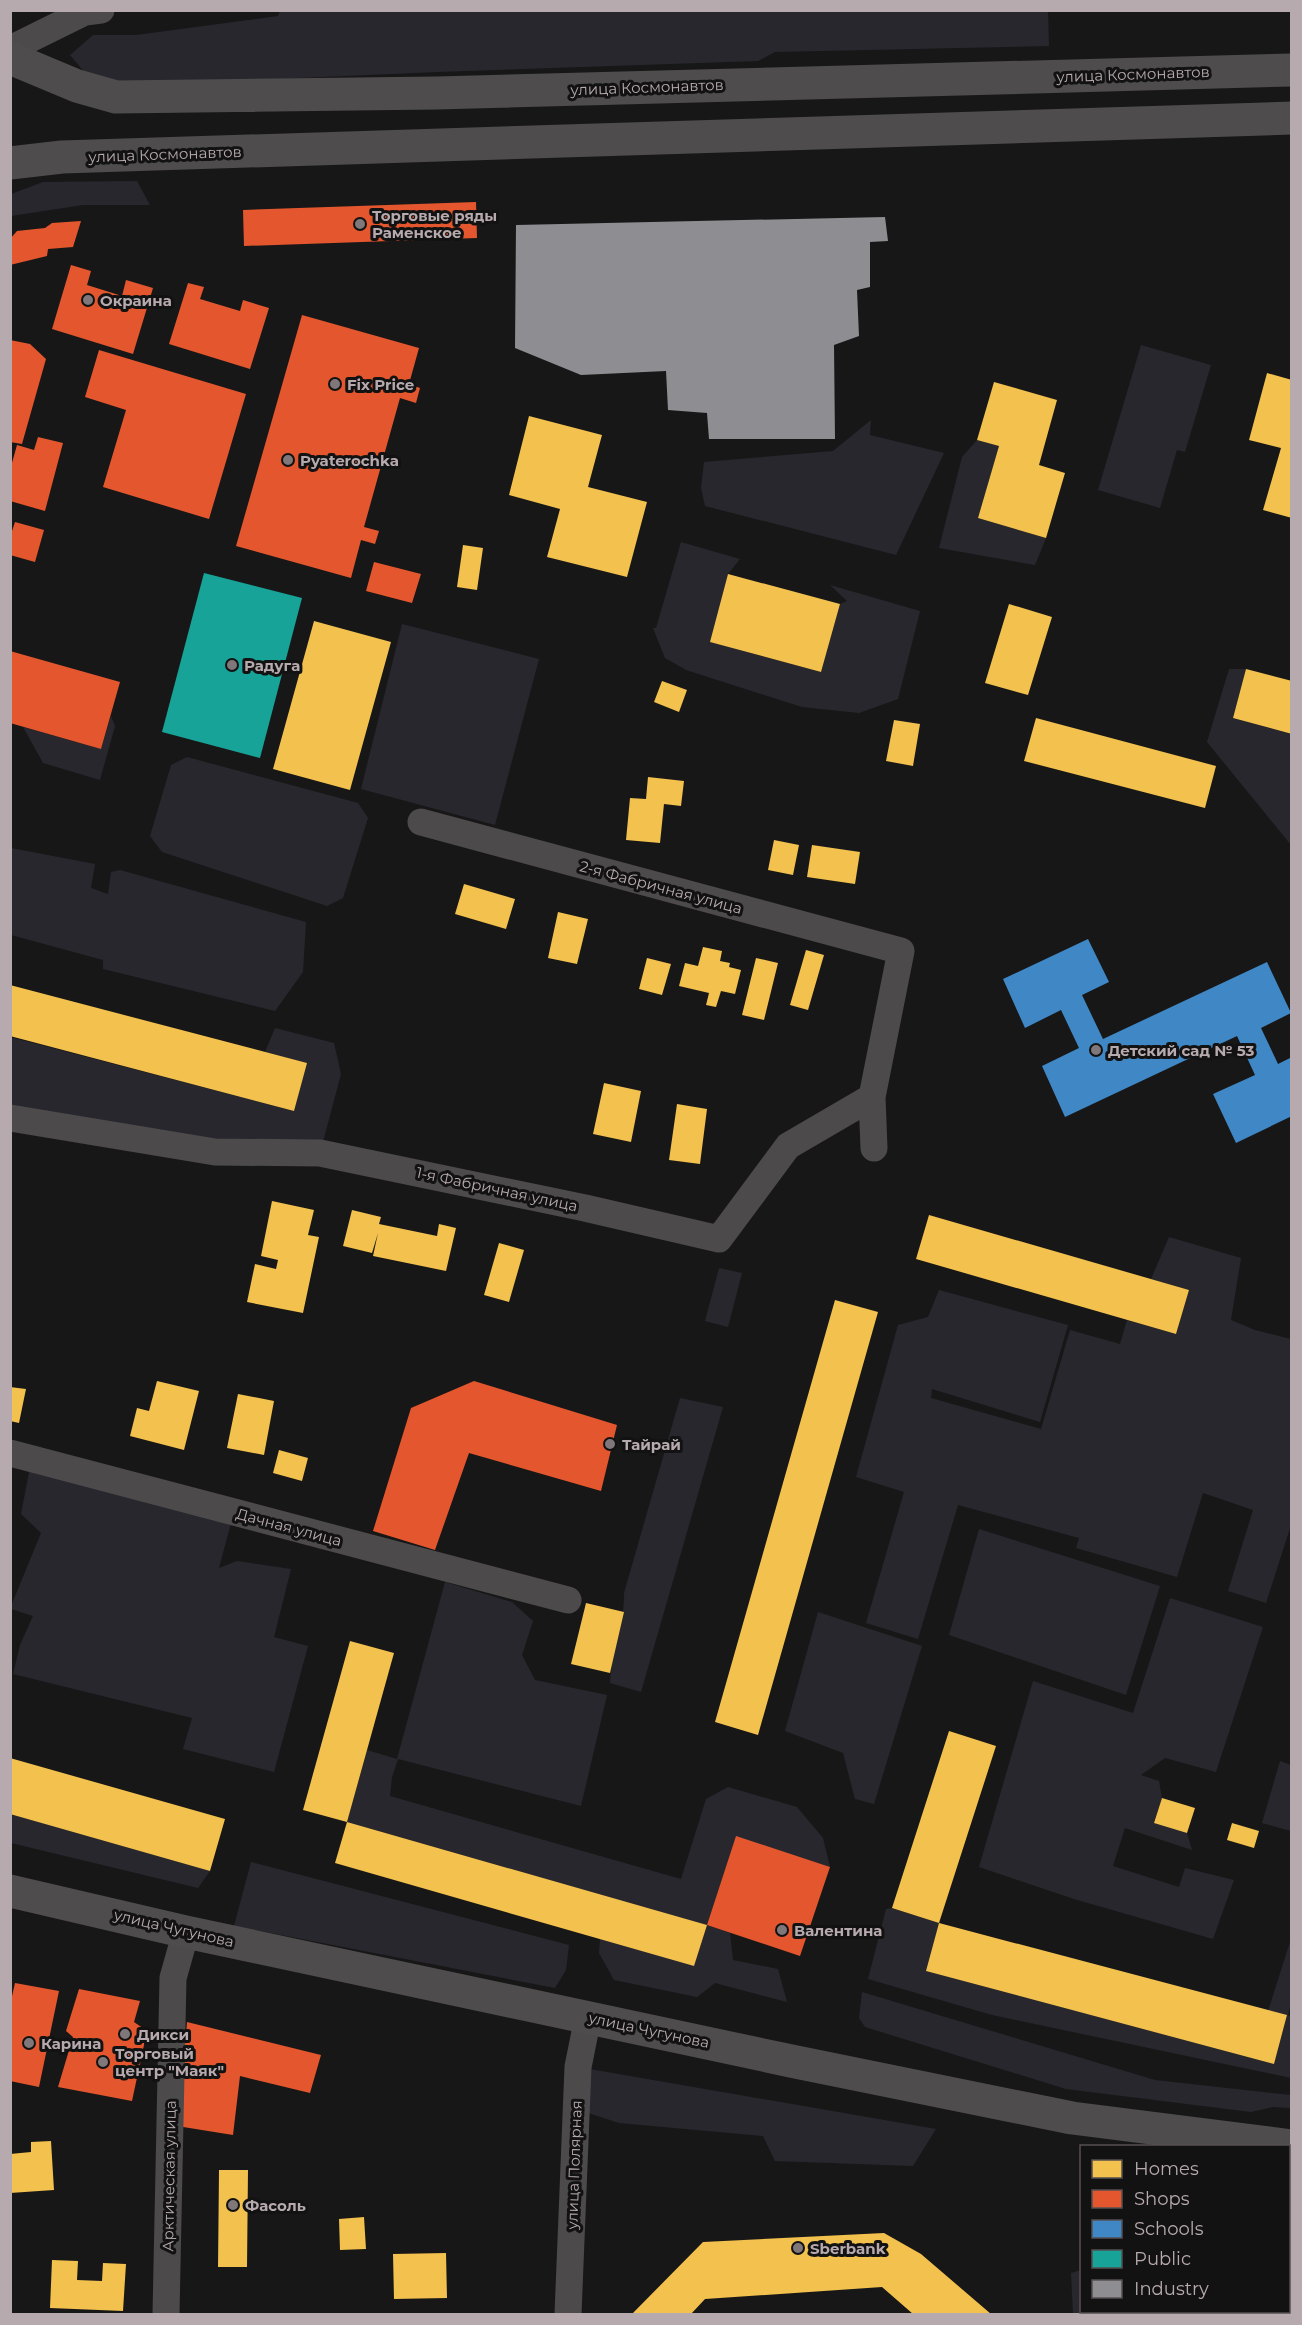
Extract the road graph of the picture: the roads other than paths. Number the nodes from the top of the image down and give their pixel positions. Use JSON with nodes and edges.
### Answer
{"nodes":[{"id":1,"x":101,"y":10,"type":"edge"},
{"id":2,"x":10,"y":49,"type":"edge"},
{"id":3,"x":10,"y":58,"type":"edge"},
{"id":4,"x":1292,"y":70,"type":"edge"},
{"id":5,"x":1292,"y":118,"type":"edge"},
{"id":6,"x":10,"y":163,"type":"edge"},
{"id":7,"x":421,"y":822,"type":"dead end"},
{"id":8,"x":872,"y":1097,"type":"junction"},
{"id":9,"x":10,"y":1118,"type":"edge"},
{"id":10,"x":874,"y":1148,"type":"dead end"},
{"id":11,"x":10,"y":1453,"type":"edge"},
{"id":12,"x":568,"y":1599,"type":"dead end"},
{"id":13,"x":10,"y":1891,"type":"edge"},
{"id":14,"x":186,"y":1932,"type":"junction"},
{"id":15,"x":588,"y":2017,"type":"junction"},
{"id":16,"x":1284,"y":2145,"type":"edge"},
{"id":17,"x":166,"y":2314,"type":"edge"},
{"id":18,"x":568,"y":2314,"type":"edge"}],
"edges":[{"from":1,"to":2,"type":"street"},
{"from":3,"to":4,"type":"main road","name":"улица Космонавтов"},
{"from":5,"to":6,"type":"main road","name":"улица Космонавтов"},
{"from":7,"to":8,"type":"street","name":"2-я Фабричная улица"},
{"from":8,"to":9,"type":"street","name":"1-я Фабричная улица"},
{"from":8,"to":10,"type":"street"},
{"from":11,"to":12,"type":"street","name":"Дачная улица"},
{"from":13,"to":14,"type":"main road","name":"улица Чугунова"},
{"from":14,"to":15,"type":"main road","name":"улица Чугунова"},
{"from":14,"to":17,"type":"street","name":"Арктическая улица"},
{"from":15,"to":16,"type":"main road","name":"улица Чугунова"},
{"from":15,"to":18,"type":"street","name":"улица Полярная"}]}
